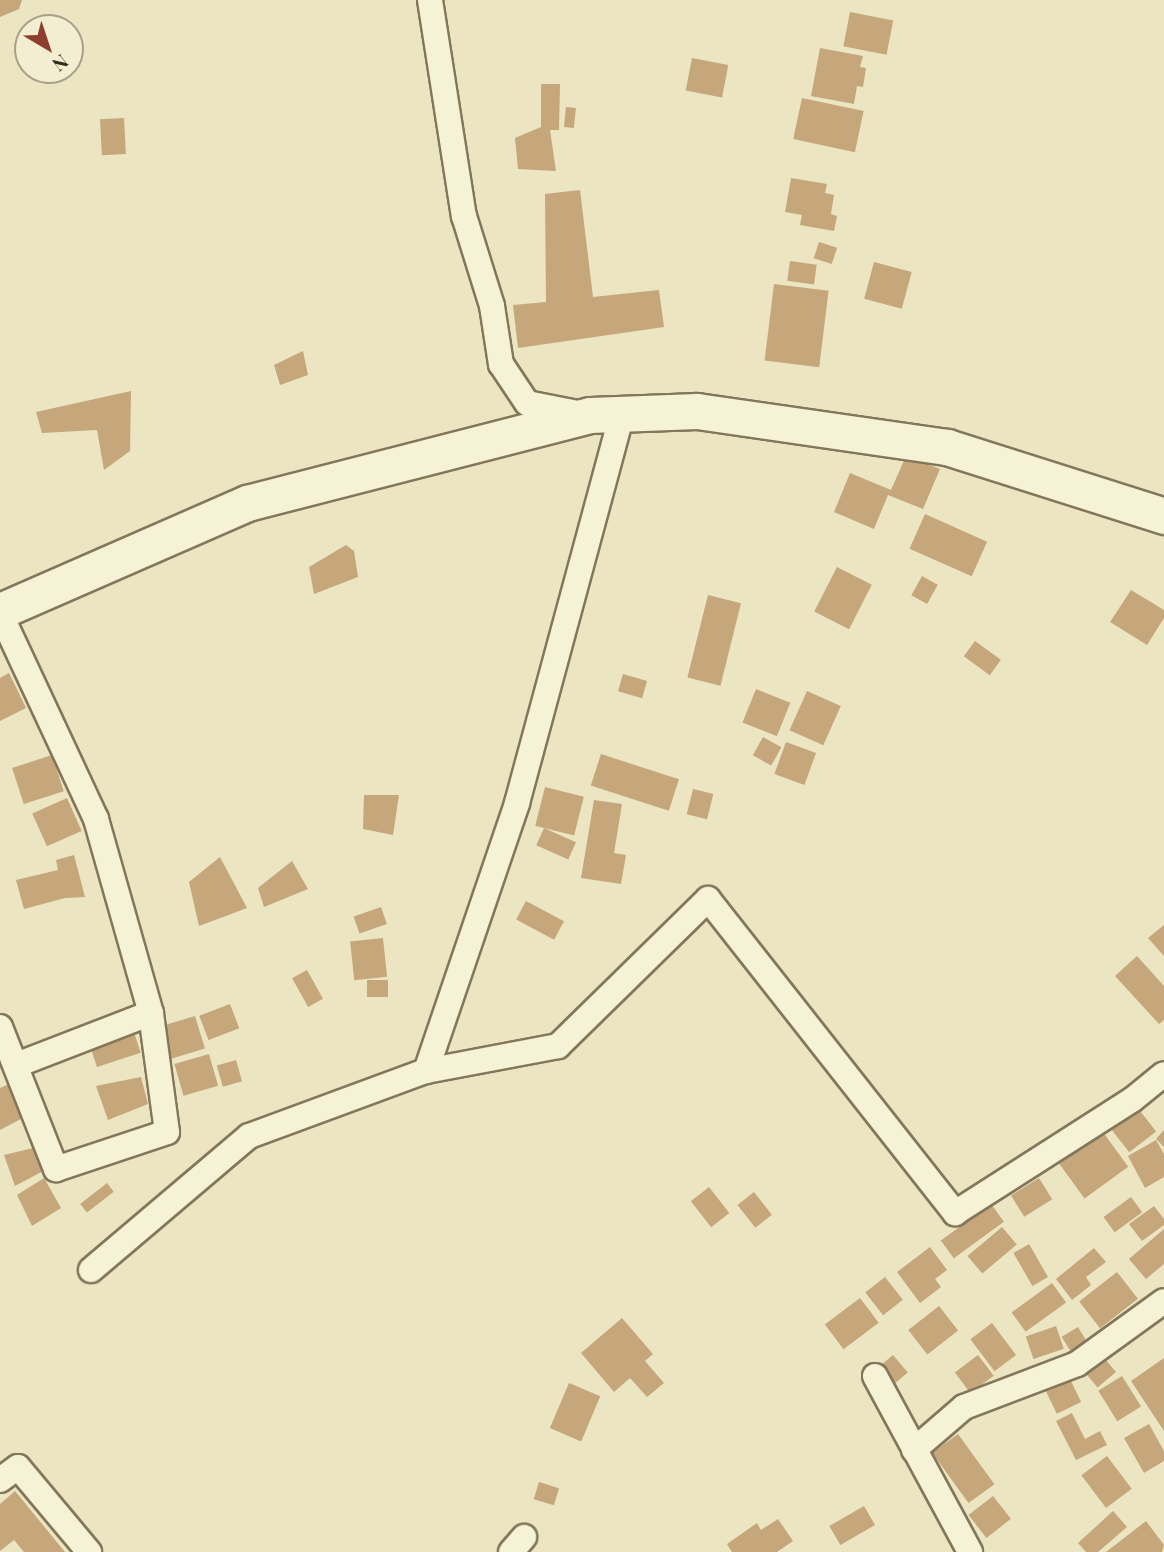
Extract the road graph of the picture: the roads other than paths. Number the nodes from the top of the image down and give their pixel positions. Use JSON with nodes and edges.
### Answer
{"nodes":[{"id":1,"x":430,"y":0,"type":"edge"},
{"id":2,"x":606,"y":415,"type":"junction"},
{"id":3,"x":1164,"y":516,"type":"edge"},
{"id":4,"x":0,"y":612,"type":"edge"},
{"id":5,"x":151,"y":1013,"type":"junction"},
{"id":6,"x":0,"y":1027,"type":"edge"},
{"id":7,"x":16,"y":1065,"type":"junction"},
{"id":8,"x":426,"y":1071,"type":"junction"},
{"id":9,"x":1164,"y":1074,"type":"edge"},
{"id":10,"x":91,"y":1270,"type":"dead end"},
{"id":11,"x":1164,"y":1301,"type":"edge"},
{"id":12,"x":875,"y":1376,"type":"dead end"},
{"id":13,"x":914,"y":1450,"type":"junction"},
{"id":14,"x":0,"y":1480,"type":"edge"},
{"id":15,"x":89,"y":1552,"type":"edge"},
{"id":16,"x":970,"y":1552,"type":"edge"}],
"edges":[{"from":1,"to":2,"type":"street"},
{"from":2,"to":3,"type":"street"},
{"from":2,"to":4,"type":"street"},
{"from":2,"to":8,"type":"street"},
{"from":4,"to":5,"type":"street"},
{"from":5,"to":7,"type":"street"},
{"from":5,"to":7,"type":"street"},
{"from":6,"to":7,"type":"street"},
{"from":8,"to":9,"type":"street"},
{"from":8,"to":10,"type":"street"},
{"from":11,"to":13,"type":"street"},
{"from":12,"to":13,"type":"street"},
{"from":13,"to":16,"type":"street"},
{"from":14,"to":15,"type":"street"}]}
